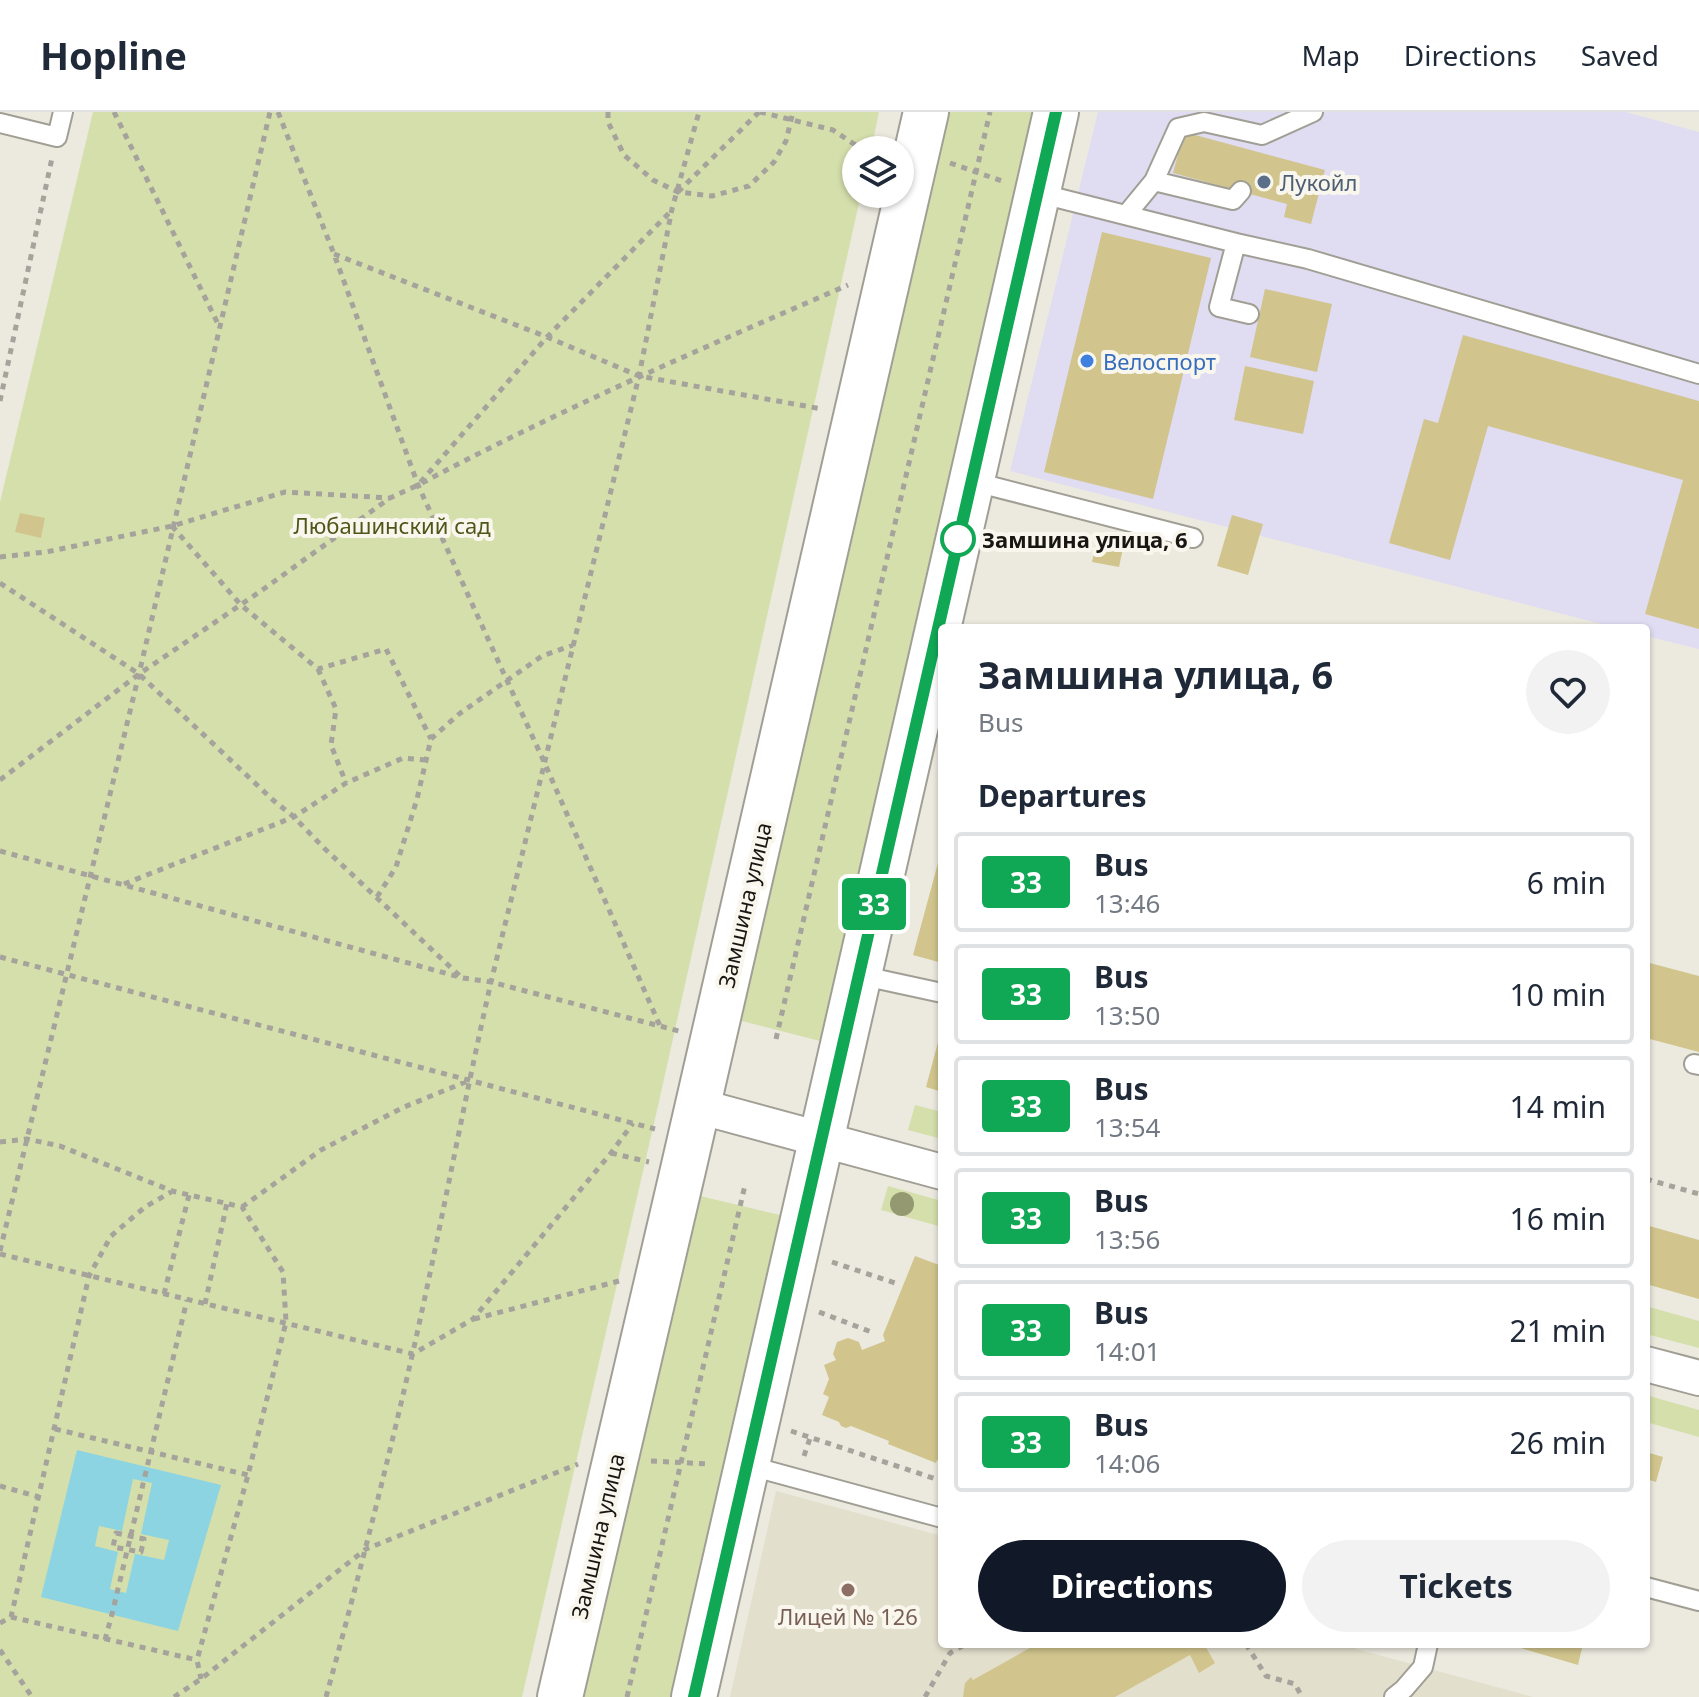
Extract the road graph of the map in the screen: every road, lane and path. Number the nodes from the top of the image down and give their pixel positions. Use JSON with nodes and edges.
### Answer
{"nodes":[{"id":1,"x":63,"y":112,"type":"edge"},
{"id":2,"x":114,"y":112,"type":"edge"},
{"id":3,"x":270,"y":112,"type":"edge"},
{"id":4,"x":278,"y":112,"type":"edge"},
{"id":5,"x":608,"y":112,"type":"edge"},
{"id":6,"x":699,"y":112,"type":"edge"},
{"id":7,"x":760,"y":112,"type":"edge"},
{"id":8,"x":793,"y":112,"type":"edge"},
{"id":9,"x":990,"y":112,"type":"edge"},
{"id":10,"x":1056,"y":112,"type":"edge"},
{"id":11,"x":1313,"y":112,"type":"edge"},
{"id":12,"x":791,"y":119,"type":"junction"},
{"id":13,"x":0,"y":123,"type":"edge"},
{"id":14,"x":922,"y":132,"type":"edge"},
{"id":15,"x":842,"y":136,"type":"edge"},
{"id":16,"x":57,"y":137,"type":"junction"},
{"id":17,"x":976,"y":172,"type":"junction"},
{"id":18,"x":1154,"y":181,"type":"junction"},
{"id":19,"x":1241,"y":191,"type":"dead end"},
{"id":20,"x":678,"y":192,"type":"junction"},
{"id":21,"x":1038,"y":193,"type":"junction"},
{"id":22,"x":672,"y":209,"type":"junction"},
{"id":23,"x":1126,"y":215,"type":"junction"},
{"id":24,"x":1236,"y":243,"type":"junction"},
{"id":25,"x":334,"y":254,"type":"junction"},
{"id":26,"x":861,"y":279,"type":"dead end"},
{"id":27,"x":1249,"y":314,"type":"dead end"},
{"id":28,"x":219,"y":326,"type":"junction"},
{"id":29,"x":547,"y":337,"type":"junction"},
{"id":30,"x":1699,"y":374,"type":"edge"},
{"id":31,"x":639,"y":376,"type":"junction"},
{"id":32,"x":0,"y":401,"type":"edge"},
{"id":33,"x":831,"y":411,"type":"dead end"},
{"id":34,"x":971,"y":481,"type":"junction"},
{"id":35,"x":418,"y":485,"type":"junction"},
{"id":36,"x":390,"y":498,"type":"junction"},
{"id":37,"x":172,"y":526,"type":"junction"},
{"id":38,"x":1193,"y":538,"type":"dead end"},
{"id":39,"x":0,"y":557,"type":"edge"},
{"id":40,"x":0,"y":583,"type":"edge"},
{"id":41,"x":241,"y":605,"type":"junction"},
{"id":42,"x":942,"y":624,"type":"edge"},
{"id":43,"x":574,"y":645,"type":"junction"},
{"id":44,"x":937,"y":650,"type":"edge"},
{"id":45,"x":318,"y":669,"type":"junction"},
{"id":46,"x":139,"y":674,"type":"junction"},
{"id":47,"x":507,"y":681,"type":"junction"},
{"id":48,"x":431,"y":739,"type":"junction"},
{"id":49,"x":427,"y":760,"type":"junction"},
{"id":50,"x":545,"y":764,"type":"junction"},
{"id":51,"x":0,"y":780,"type":"edge"},
{"id":52,"x":346,"y":783,"type":"junction"},
{"id":53,"x":294,"y":817,"type":"junction"},
{"id":54,"x":0,"y":851,"type":"edge"},
{"id":55,"x":89,"y":874,"type":"junction"},
{"id":56,"x":123,"y":884,"type":"junction"},
{"id":57,"x":377,"y":897,"type":"junction"},
{"id":58,"x":0,"y":957,"type":"edge"},
{"id":59,"x":66,"y":975,"type":"junction"},
{"id":60,"x":858,"y":975,"type":"junction"},
{"id":61,"x":463,"y":978,"type":"junction"},
{"id":62,"x":491,"y":982,"type":"junction"},
{"id":63,"x":938,"y":992,"type":"edge"},
{"id":64,"x":776,"y":1039,"type":"dead end"},
{"id":65,"x":469,"y":1080,"type":"junction"},
{"id":66,"x":698,"y":1106,"type":"junction"},
{"id":67,"x":633,"y":1123,"type":"junction"},
{"id":68,"x":664,"y":1132,"type":"dead end"},
{"id":69,"x":27,"y":1139,"type":"junction"},
{"id":70,"x":821,"y":1139,"type":"junction"},
{"id":71,"x":0,"y":1142,"type":"edge"},
{"id":72,"x":611,"y":1153,"type":"junction"},
{"id":73,"x":657,"y":1164,"type":"dead end"},
{"id":74,"x":938,"y":1171,"type":"edge"},
{"id":75,"x":1650,"y":1180,"type":"edge"},
{"id":76,"x":745,"y":1185,"type":"dead end"},
{"id":77,"x":172,"y":1191,"type":"junction"},
{"id":78,"x":1699,"y":1194,"type":"edge"},
{"id":79,"x":189,"y":1195,"type":"junction"},
{"id":80,"x":227,"y":1203,"type":"junction"},
{"id":81,"x":242,"y":1207,"type":"junction"},
{"id":82,"x":0,"y":1252,"type":"edge"},
{"id":83,"x":825,"y":1260,"type":"dead end"},
{"id":84,"x":89,"y":1276,"type":"junction"},
{"id":85,"x":630,"y":1278,"type":"dead end"},
{"id":86,"x":895,"y":1283,"type":"dead end"},
{"id":87,"x":164,"y":1294,"type":"junction"},
{"id":88,"x":187,"y":1300,"type":"junction"},
{"id":89,"x":205,"y":1304,"type":"junction"},
{"id":90,"x":814,"y":1310,"type":"dead end"},
{"id":91,"x":473,"y":1319,"type":"junction"},
{"id":92,"x":286,"y":1322,"type":"junction"},
{"id":93,"x":874,"y":1333,"type":"dead end"},
{"id":94,"x":413,"y":1354,"type":"junction"},
{"id":95,"x":1650,"y":1365,"type":"edge"},
{"id":96,"x":1699,"y":1378,"type":"edge"},
{"id":97,"x":55,"y":1429,"type":"junction"},
{"id":98,"x":810,"y":1438,"type":"dead end"},
{"id":99,"x":151,"y":1451,"type":"junction"},
{"id":100,"x":615,"y":1460,"type":"junction"},
{"id":101,"x":681,"y":1463,"type":"junction"},
{"id":102,"x":747,"y":1465,"type":"junction"},
{"id":103,"x":248,"y":1475,"type":"junction"},
{"id":104,"x":938,"y":1480,"type":"edge"},
{"id":105,"x":0,"y":1486,"type":"edge"},
{"id":106,"x":39,"y":1497,"type":"junction"},
{"id":107,"x":938,"y":1517,"type":"edge"},
{"id":108,"x":131,"y":1536,"type":"junction"},
{"id":109,"x":366,"y":1549,"type":"junction"},
{"id":110,"x":128,"y":1550,"type":"junction"},
{"id":111,"x":1650,"y":1588,"type":"edge"},
{"id":112,"x":1699,"y":1601,"type":"edge"},
{"id":113,"x":11,"y":1617,"type":"junction"},
{"id":114,"x":0,"y":1623,"type":"edge"},
{"id":115,"x":105,"y":1640,"type":"junction"},
{"id":116,"x":959,"y":1648,"type":"edge"},
{"id":117,"x":1248,"y":1648,"type":"edge"},
{"id":118,"x":1427,"y":1648,"type":"edge"},
{"id":119,"x":0,"y":1650,"type":"edge"},
{"id":120,"x":197,"y":1660,"type":"junction"},
{"id":121,"x":201,"y":1679,"type":"junction"},
{"id":122,"x":32,"y":1697,"type":"edge"},
{"id":123,"x":174,"y":1697,"type":"edge"},
{"id":124,"x":326,"y":1697,"type":"edge"},
{"id":125,"x":560,"y":1697,"type":"edge"},
{"id":126,"x":627,"y":1697,"type":"edge"},
{"id":127,"x":694,"y":1697,"type":"edge"},
{"id":128,"x":925,"y":1697,"type":"edge"},
{"id":129,"x":1302,"y":1697,"type":"edge"},
{"id":130,"x":1394,"y":1697,"type":"edge"}],
"edges":[{"from":1,"to":16,"type":"lane"},
{"from":2,"to":28,"type":"path"},
{"from":3,"to":28,"type":"path"},
{"from":4,"to":25,"type":"path"},
{"from":5,"to":20,"type":"path"},
{"from":6,"to":20,"type":"path"},
{"from":7,"to":12,"type":"path"},
{"from":7,"to":20,"type":"path"},
{"from":8,"to":12,"type":"path"},
{"from":9,"to":17,"type":"path"},
{"from":10,"to":21,"type":"street"},
{"from":11,"to":18,"type":"lane"},
{"from":12,"to":15,"type":"path"},
{"from":12,"to":20,"type":"path"},
{"from":13,"to":16,"type":"lane"},
{"from":14,"to":17,"type":"path"},
{"from":14,"to":66,"type":"street","name":"Замшина улица"},
{"from":16,"to":32,"type":"path"},
{"from":17,"to":21,"type":"path"},
{"from":17,"to":64,"type":"path"},
{"from":18,"to":19,"type":"lane"},
{"from":18,"to":23,"type":"lane"},
{"from":20,"to":22,"type":"path"},
{"from":21,"to":23,"type":"lane"},
{"from":21,"to":34,"type":"street"},
{"from":22,"to":29,"type":"path"},
{"from":22,"to":31,"type":"path"},
{"from":23,"to":24,"type":"lane"},
{"from":24,"to":27,"type":"lane"},
{"from":24,"to":30,"type":"lane"},
{"from":25,"to":29,"type":"path"},
{"from":25,"to":35,"type":"path"},
{"from":26,"to":31,"type":"path"},
{"from":28,"to":37,"type":"path"},
{"from":29,"to":31,"type":"path"},
{"from":29,"to":35,"type":"path"},
{"from":31,"to":33,"type":"path"},
{"from":31,"to":35,"type":"path"},
{"from":31,"to":43,"type":"path"},
{"from":34,"to":38,"type":"lane"},
{"from":34,"to":42,"type":"street"},
{"from":35,"to":36,"type":"path"},
{"from":35,"to":47,"type":"path"},
{"from":36,"to":37,"type":"path"},
{"from":36,"to":41,"type":"path"},
{"from":37,"to":39,"type":"path"},
{"from":37,"to":41,"type":"path"},
{"from":37,"to":46,"type":"path"},
{"from":40,"to":46,"type":"path"},
{"from":41,"to":45,"type":"path"},
{"from":41,"to":46,"type":"path"},
{"from":43,"to":47,"type":"path"},
{"from":43,"to":50,"type":"path"},
{"from":44,"to":60,"type":"street"},
{"from":45,"to":48,"type":"path"},
{"from":45,"to":52,"type":"path"},
{"from":46,"to":51,"type":"path"},
{"from":46,"to":53,"type":"path"},
{"from":46,"to":55,"type":"path"},
{"from":47,"to":48,"type":"path"},
{"from":47,"to":50,"type":"path"},
{"from":48,"to":49,"type":"path"},
{"from":49,"to":52,"type":"path"},
{"from":49,"to":57,"type":"path"},
{"from":50,"to":62,"type":"path"},
{"from":50,"to":62,"type":"path"},
{"from":52,"to":53,"type":"path"},
{"from":53,"to":56,"type":"path"},
{"from":53,"to":57,"type":"path"},
{"from":54,"to":55,"type":"path"},
{"from":55,"to":56,"type":"path"},
{"from":55,"to":59,"type":"path"},
{"from":56,"to":61,"type":"path"},
{"from":57,"to":61,"type":"path"},
{"from":58,"to":59,"type":"path"},
{"from":59,"to":65,"type":"path"},
{"from":59,"to":69,"type":"path"},
{"from":60,"to":63,"type":"lane"},
{"from":60,"to":70,"type":"street"},
{"from":61,"to":62,"type":"path"},
{"from":62,"to":65,"type":"path"},
{"from":65,"to":67,"type":"path"},
{"from":65,"to":81,"type":"path"},
{"from":65,"to":94,"type":"path"},
{"from":66,"to":70,"type":"street"},
{"from":66,"to":100,"type":"street","name":"Замшина улица"},
{"from":67,"to":68,"type":"path"},
{"from":67,"to":72,"type":"path"},
{"from":69,"to":71,"type":"path"},
{"from":69,"to":77,"type":"path"},
{"from":69,"to":82,"type":"path"},
{"from":70,"to":74,"type":"street"},
{"from":70,"to":102,"type":"street"},
{"from":72,"to":73,"type":"path"},
{"from":72,"to":91,"type":"path"},
{"from":75,"to":78,"type":"path"},
{"from":76,"to":101,"type":"path"},
{"from":77,"to":79,"type":"path"},
{"from":77,"to":84,"type":"path"},
{"from":79,"to":80,"type":"path"},
{"from":79,"to":87,"type":"path"},
{"from":80,"to":81,"type":"path"},
{"from":80,"to":89,"type":"path"},
{"from":81,"to":92,"type":"path"},
{"from":82,"to":84,"type":"path"},
{"from":83,"to":86,"type":"path"},
{"from":84,"to":87,"type":"path"},
{"from":84,"to":97,"type":"path"},
{"from":85,"to":91,"type":"path"},
{"from":87,"to":88,"type":"path"},
{"from":88,"to":89,"type":"path"},
{"from":88,"to":99,"type":"path"},
{"from":89,"to":92,"type":"path"},
{"from":90,"to":93,"type":"path"},
{"from":91,"to":94,"type":"path"},
{"from":92,"to":94,"type":"path"},
{"from":92,"to":103,"type":"path"},
{"from":94,"to":109,"type":"path"},
{"from":95,"to":96,"type":"street"},
{"from":97,"to":99,"type":"path"},
{"from":97,"to":106,"type":"path"},
{"from":98,"to":104,"type":"path"},
{"from":99,"to":103,"type":"path"},
{"from":99,"to":108,"type":"path"},
{"from":100,"to":101,"type":"path"},
{"from":100,"to":109,"type":"path"},
{"from":100,"to":125,"type":"street","name":"Замшина улица"},
{"from":101,"to":102,"type":"path"},
{"from":101,"to":126,"type":"path"},
{"from":102,"to":107,"type":"lane"},
{"from":102,"to":127,"type":"street"},
{"from":103,"to":120,"type":"path"},
{"from":105,"to":106,"type":"path"},
{"from":106,"to":113,"type":"path"},
{"from":108,"to":110,"type":"path"},
{"from":108,"to":110,"type":"path"},
{"from":108,"to":110,"type":"path"},
{"from":109,"to":121,"type":"path"},
{"from":109,"to":124,"type":"path"},
{"from":110,"to":115,"type":"path"},
{"from":111,"to":112,"type":"lane"},
{"from":113,"to":114,"type":"path"},
{"from":113,"to":115,"type":"path"},
{"from":115,"to":120,"type":"path"},
{"from":116,"to":128,"type":"path"},
{"from":117,"to":129,"type":"path"},
{"from":118,"to":130,"type":"lane"},
{"from":119,"to":122,"type":"path"},
{"from":120,"to":121,"type":"path"},
{"from":121,"to":123,"type":"path"}]}
